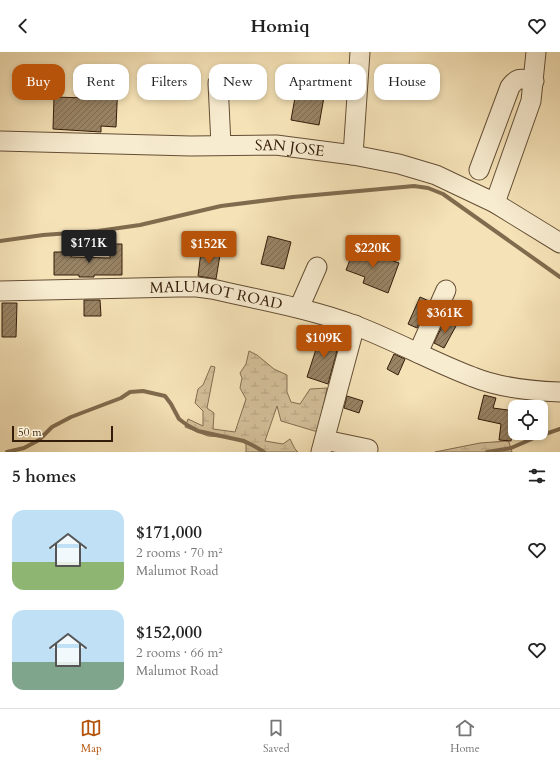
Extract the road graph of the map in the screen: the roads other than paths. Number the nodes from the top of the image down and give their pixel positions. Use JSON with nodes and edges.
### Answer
{"nodes":[{"id":1,"x":360,"y":52,"type":"edge"},
{"id":2,"x":536,"y":52,"type":"edge"},
{"id":3,"x":534,"y":81,"type":"junction"},
{"id":4,"x":219,"y":100,"type":"edge"},
{"id":5,"x":0,"y":141,"type":"edge"},
{"id":6,"x":220,"y":145,"type":"junction"},
{"id":7,"x":353,"y":155,"type":"junction"},
{"id":8,"x":479,"y":170,"type":"dead end"},
{"id":9,"x":495,"y":203,"type":"junction"},
{"id":10,"x":560,"y":243,"type":"edge"},
{"id":11,"x":317,"y":267,"type":"dead end"},
{"id":12,"x":446,"y":290,"type":"dead end"},
{"id":13,"x":0,"y":291,"type":"edge"},
{"id":14,"x":299,"y":308,"type":"junction"},
{"id":15,"x":355,"y":325,"type":"junction"},
{"id":16,"x":418,"y":353,"type":"junction"},
{"id":17,"x":560,"y":392,"type":"edge"},
{"id":18,"x":323,"y":446,"type":"edge"},
{"id":19,"x":368,"y":449,"type":"dead end"}],
"edges":[{"from":1,"to":7,"type":"street"},
{"from":2,"to":3,"type":"street"},
{"from":3,"to":8,"type":"street"},
{"from":3,"to":9,"type":"street"},
{"from":4,"to":6,"type":"street"},
{"from":5,"to":6,"type":"street","name":"SAN JOSE"},
{"from":6,"to":7,"type":"street","name":"SAN JOSE"},
{"from":7,"to":9,"type":"street","name":"SAN JOSE"},
{"from":9,"to":10,"type":"street","name":"SAN JOSE"},
{"from":11,"to":14,"type":"street"},
{"from":12,"to":16,"type":"street"},
{"from":13,"to":14,"type":"street","name":"MALUMOT ROAD"},
{"from":14,"to":15,"type":"street","name":"MALUMOT ROAD"},
{"from":15,"to":16,"type":"street","name":"MALUMOT ROAD"},
{"from":15,"to":18,"type":"street"},
{"from":16,"to":17,"type":"street","name":"MALUMOT ROAD"},
{"from":18,"to":19,"type":"street"}]}
